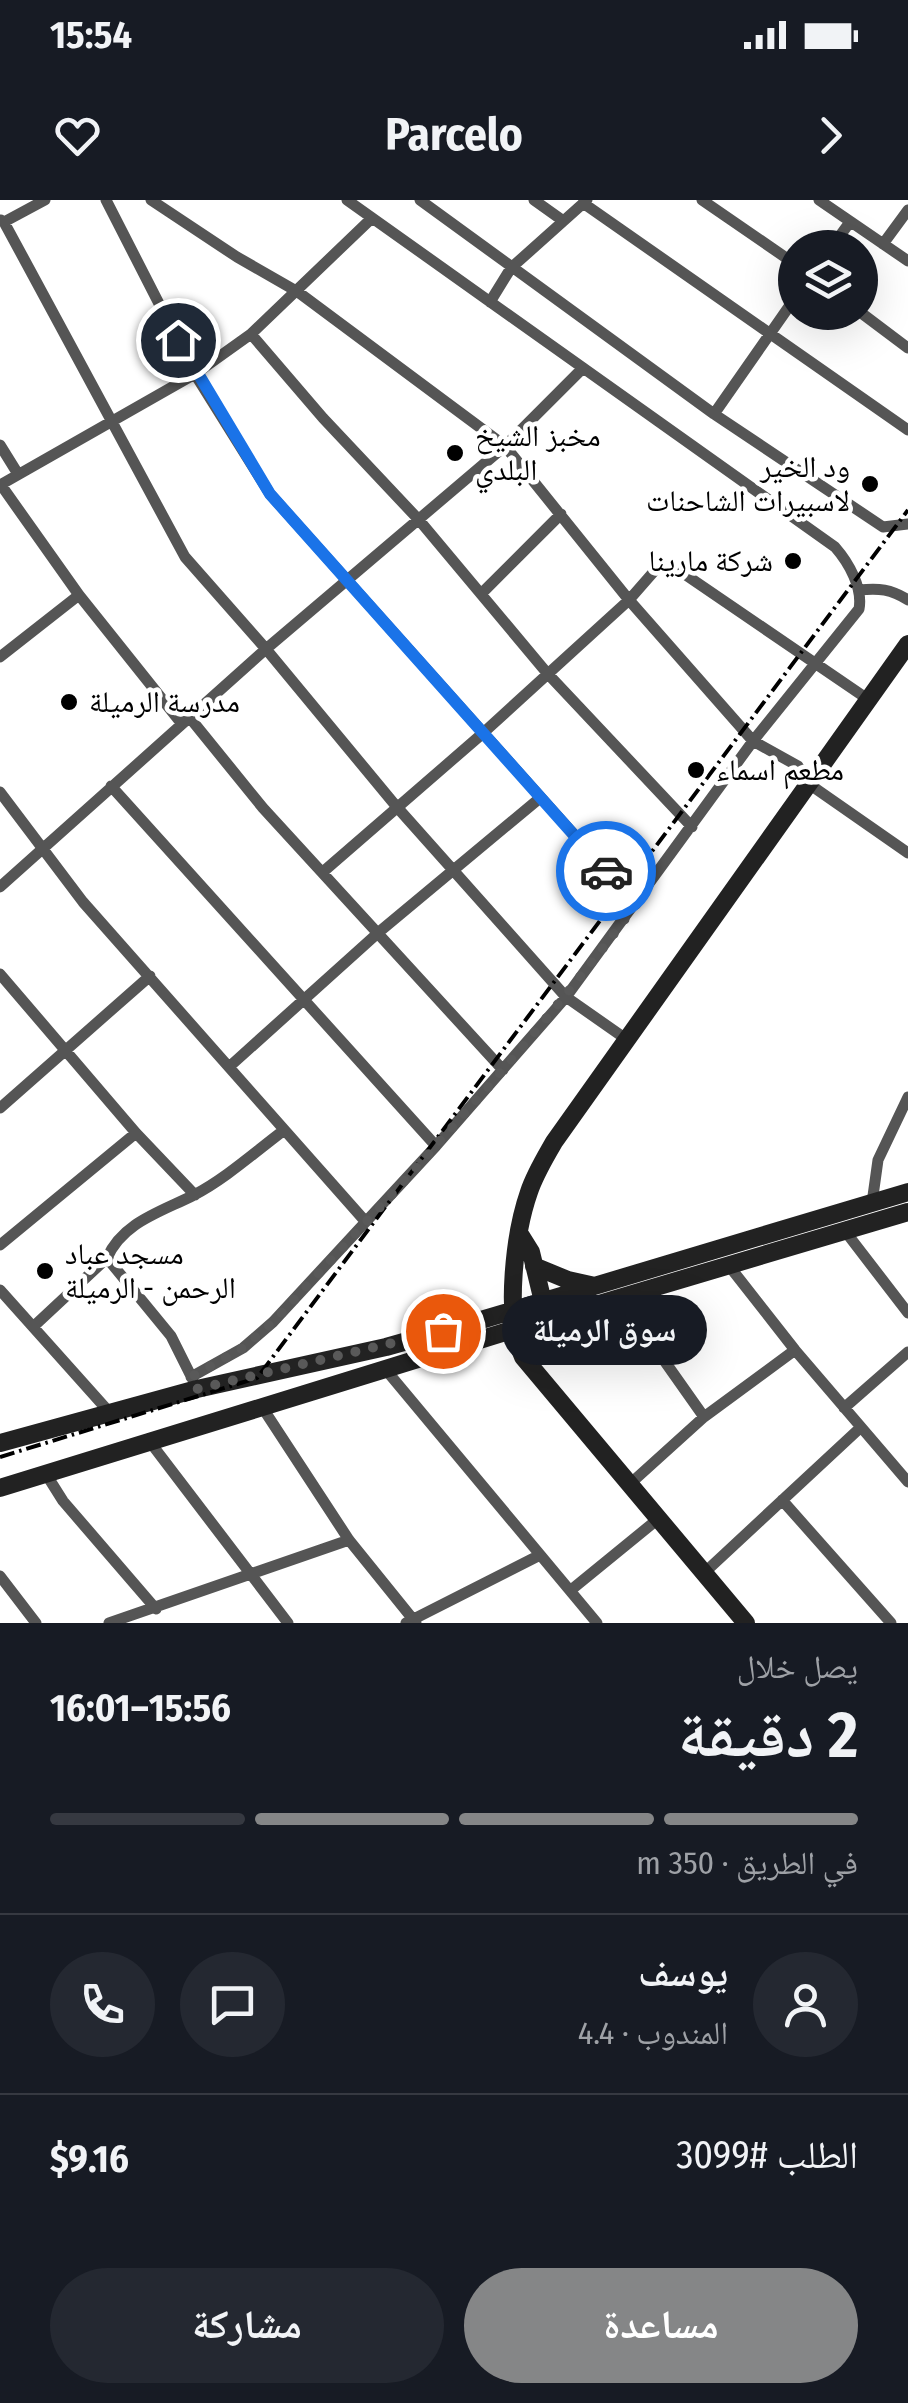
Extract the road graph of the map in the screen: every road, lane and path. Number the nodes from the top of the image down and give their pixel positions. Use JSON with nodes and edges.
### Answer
{"nodes":[{"id":1,"x":45,"y":200,"type":"edge"},
{"id":2,"x":106,"y":200,"type":"edge"},
{"id":3,"x":151,"y":200,"type":"edge"},
{"id":4,"x":347,"y":200,"type":"edge"},
{"id":5,"x":420,"y":200,"type":"edge"},
{"id":6,"x":534,"y":200,"type":"edge"},
{"id":7,"x":702,"y":200,"type":"edge"},
{"id":8,"x":584,"y":202,"type":"edge"},
{"id":9,"x":826,"y":202,"type":"edge"},
{"id":10,"x":908,"y":210,"type":"edge"},
{"id":11,"x":372,"y":218,"type":"junction"},
{"id":12,"x":562,"y":220,"type":"junction"},
{"id":13,"x":2,"y":221,"type":"edge"},
{"id":14,"x":850,"y":222,"type":"junction"},
{"id":15,"x":844,"y":230,"type":"edge"},
{"id":16,"x":883,"y":244,"type":"junction"},
{"id":17,"x":778,"y":252,"type":"edge"},
{"id":18,"x":908,"y":261,"type":"edge"},
{"id":19,"x":511,"y":268,"type":"junction"},
{"id":20,"x":298,"y":292,"type":"junction"},
{"id":21,"x":490,"y":302,"type":"junction"},
{"id":22,"x":778,"y":322,"type":"edge"},
{"id":23,"x":878,"y":326,"type":"edge"},
{"id":24,"x":251,"y":334,"type":"junction"},
{"id":25,"x":770,"y":334,"type":"junction"},
{"id":26,"x":908,"y":348,"type":"edge"},
{"id":27,"x":582,"y":368,"type":"junction"},
{"id":28,"x":196,"y":374,"type":"junction"},
{"id":29,"x":714,"y":414,"type":"junction"},
{"id":30,"x":113,"y":419,"type":"junction"},
{"id":31,"x":908,"y":430,"type":"edge"},
{"id":32,"x":0,"y":445,"type":"edge"},
{"id":33,"x":505,"y":446,"type":"junction"},
{"id":34,"x":18,"y":474,"type":"junction"},
{"id":35,"x":0,"y":485,"type":"edge"},
{"id":36,"x":561,"y":514,"type":"junction"},
{"id":37,"x":418,"y":520,"type":"junction"},
{"id":38,"x":908,"y":524,"type":"edge"},
{"id":39,"x":348,"y":582,"type":"junction"},
{"id":40,"x":859,"y":590,"type":"junction"},
{"id":41,"x":78,"y":594,"type":"junction"},
{"id":42,"x":482,"y":594,"type":"junction"},
{"id":43,"x":629,"y":600,"type":"junction"},
{"id":44,"x":908,"y":600,"type":"edge"},
{"id":45,"x":908,"y":644,"type":"edge"},
{"id":46,"x":266,"y":648,"type":"junction"},
{"id":47,"x":0,"y":657,"type":"edge"},
{"id":48,"x":815,"y":664,"type":"junction"},
{"id":49,"x":547,"y":673,"type":"junction"},
{"id":50,"x":868,"y":700,"type":"junction"},
{"id":51,"x":186,"y":721,"type":"junction"},
{"id":52,"x":482,"y":734,"type":"junction"},
{"id":53,"x":754,"y":742,"type":"junction"},
{"id":54,"x":809,"y":784,"type":"junction"},
{"id":55,"x":111,"y":786,"type":"junction"},
{"id":56,"x":0,"y":792,"type":"edge"},
{"id":57,"x":540,"y":798,"type":"junction"},
{"id":58,"x":396,"y":806,"type":"junction"},
{"id":59,"x":692,"y":827,"type":"junction"},
{"id":60,"x":45,"y":849,"type":"junction"},
{"id":61,"x":908,"y":853,"type":"edge"},
{"id":62,"x":453,"y":869,"type":"junction"},
{"id":63,"x":324,"y":871,"type":"junction"},
{"id":64,"x":0,"y":887,"type":"edge"},
{"id":65,"x":636,"y":904,"type":"junction"},
{"id":66,"x":379,"y":932,"type":"junction"},
{"id":67,"x":0,"y":974,"type":"edge"},
{"id":68,"x":150,"y":976,"type":"junction"},
{"id":69,"x":566,"y":996,"type":"junction"},
{"id":70,"x":306,"y":1001,"type":"junction"},
{"id":71,"x":626,"y":1039,"type":"junction"},
{"id":72,"x":65,"y":1050,"type":"junction"},
{"id":73,"x":229,"y":1067,"type":"junction"},
{"id":74,"x":503,"y":1070,"type":"junction"},
{"id":75,"x":908,"y":1097,"type":"edge"},
{"id":76,"x":0,"y":1108,"type":"edge"},
{"id":77,"x":284,"y":1131,"type":"junction"},
{"id":78,"x":136,"y":1133,"type":"junction"},
{"id":79,"x":436,"y":1146,"type":"junction"},
{"id":80,"x":908,"y":1192,"type":"edge"},
{"id":81,"x":195,"y":1195,"type":"junction"},
{"id":82,"x":872,"y":1202,"type":"junction"},
{"id":83,"x":908,"y":1212,"type":"edge"},
{"id":84,"x":366,"y":1222,"type":"junction"},
{"id":85,"x":845,"y":1231,"type":"junction"},
{"id":86,"x":521,"y":1236,"type":"junction"},
{"id":87,"x":0,"y":1246,"type":"edge"},
{"id":88,"x":107,"y":1258,"type":"junction"},
{"id":89,"x":534,"y":1266,"type":"junction"},
{"id":90,"x":730,"y":1267,"type":"junction"},
{"id":91,"x":596,"y":1286,"type":"junction"},
{"id":92,"x":0,"y":1290,"type":"edge"},
{"id":93,"x":620,"y":1298,"type":"junction"},
{"id":94,"x":546,"y":1311,"type":"junction"},
{"id":95,"x":908,"y":1313,"type":"edge"},
{"id":96,"x":515,"y":1320,"type":"junction"},
{"id":97,"x":33,"y":1328,"type":"junction"},
{"id":98,"x":795,"y":1350,"type":"junction"},
{"id":99,"x":908,"y":1352,"type":"edge"},
{"id":100,"x":386,"y":1370,"type":"junction"},
{"id":101,"x":194,"y":1383,"type":"junction"},
{"id":102,"x":262,"y":1407,"type":"junction"},
{"id":103,"x":844,"y":1408,"type":"junction"},
{"id":104,"x":110,"y":1413,"type":"junction"},
{"id":105,"x":704,"y":1416,"type":"junction"},
{"id":106,"x":860,"y":1428,"type":"junction"},
{"id":107,"x":150,"y":1442,"type":"junction"},
{"id":108,"x":0,"y":1443,"type":"edge"},
{"id":109,"x":46,"y":1474,"type":"junction"},
{"id":110,"x":908,"y":1482,"type":"edge"},
{"id":111,"x":631,"y":1483,"type":"junction"},
{"id":112,"x":0,"y":1488,"type":"edge"},
{"id":113,"x":782,"y":1500,"type":"junction"},
{"id":114,"x":658,"y":1519,"type":"junction"},
{"id":115,"x":349,"y":1540,"type":"junction"},
{"id":116,"x":540,"y":1555,"type":"junction"},
{"id":117,"x":703,"y":1574,"type":"junction"},
{"id":118,"x":249,"y":1575,"type":"junction"},
{"id":119,"x":0,"y":1576,"type":"edge"},
{"id":120,"x":572,"y":1590,"type":"junction"},
{"id":121,"x":156,"y":1609,"type":"junction"},
{"id":122,"x":412,"y":1622,"type":"edge"},
{"id":123,"x":36,"y":1623,"type":"edge"},
{"id":124,"x":109,"y":1623,"type":"edge"},
{"id":125,"x":288,"y":1623,"type":"edge"},
{"id":126,"x":598,"y":1623,"type":"edge"},
{"id":127,"x":746,"y":1623,"type":"edge"},
{"id":128,"x":891,"y":1623,"type":"edge"}],
"edges":[{"from":1,"to":13,"type":"street"},
{"from":2,"to":28,"type":"street"},
{"from":3,"to":20,"type":"street"},
{"from":4,"to":11,"type":"street"},
{"from":5,"to":19,"type":"street"},
{"from":6,"to":12,"type":"street"},
{"from":7,"to":17,"type":"street"},
{"from":8,"to":12,"type":"street"},
{"from":8,"to":25,"type":"street"},
{"from":9,"to":14,"type":"street"},
{"from":10,"to":16,"type":"street"},
{"from":11,"to":20,"type":"street"},
{"from":11,"to":21,"type":"street"},
{"from":12,"to":19,"type":"street"},
{"from":13,"to":30,"type":"street"},
{"from":14,"to":15,"type":"street"},
{"from":14,"to":16,"type":"street"},
{"from":16,"to":18,"type":"street"},
{"from":19,"to":21,"type":"street"},
{"from":19,"to":29,"type":"street"},
{"from":20,"to":24,"type":"street"},
{"from":20,"to":33,"type":"street"},
{"from":21,"to":27,"type":"street"},
{"from":22,"to":25,"type":"street"},
{"from":23,"to":26,"type":"street"},
{"from":24,"to":28,"type":"street"},
{"from":24,"to":37,"type":"street"},
{"from":25,"to":29,"type":"street"},
{"from":25,"to":31,"type":"street"},
{"from":27,"to":33,"type":"street"},
{"from":27,"to":40,"type":"street"},
{"from":28,"to":30,"type":"street"},
{"from":28,"to":39,"type":"street"},
{"from":29,"to":38,"type":"street"},
{"from":30,"to":34,"type":"street"},
{"from":30,"to":46,"type":"street"},
{"from":32,"to":34,"type":"street"},
{"from":33,"to":36,"type":"street"},
{"from":33,"to":37,"type":"street"},
{"from":34,"to":35,"type":"street"},
{"from":35,"to":41,"type":"street"},
{"from":36,"to":42,"type":"street"},
{"from":36,"to":43,"type":"street"},
{"from":37,"to":39,"type":"street"},
{"from":37,"to":42,"type":"street"},
{"from":39,"to":46,"type":"street"},
{"from":39,"to":52,"type":"street"},
{"from":40,"to":44,"type":"street"},
{"from":40,"to":48,"type":"street"},
{"from":41,"to":47,"type":"street"},
{"from":41,"to":51,"type":"street"},
{"from":42,"to":49,"type":"street"},
{"from":43,"to":48,"type":"street"},
{"from":43,"to":49,"type":"street"},
{"from":43,"to":53,"type":"street"},
{"from":45,"to":50,"type":"main road"},
{"from":46,"to":51,"type":"street"},
{"from":46,"to":58,"type":"street"},
{"from":48,"to":50,"type":"street"},
{"from":48,"to":53,"type":"street"},
{"from":49,"to":52,"type":"street"},
{"from":49,"to":59,"type":"street"},
{"from":50,"to":54,"type":"main road"},
{"from":51,"to":55,"type":"street"},
{"from":51,"to":63,"type":"street"},
{"from":52,"to":57,"type":"street"},
{"from":52,"to":58,"type":"street"},
{"from":53,"to":54,"type":"street"},
{"from":53,"to":59,"type":"street"},
{"from":54,"to":61,"type":"street"},
{"from":54,"to":71,"type":"main road"},
{"from":55,"to":60,"type":"street"},
{"from":55,"to":70,"type":"street"},
{"from":56,"to":60,"type":"street"},
{"from":57,"to":62,"type":"street"},
{"from":57,"to":65,"type":"street"},
{"from":58,"to":62,"type":"street"},
{"from":58,"to":63,"type":"street"},
{"from":59,"to":65,"type":"street"},
{"from":60,"to":64,"type":"street"},
{"from":60,"to":68,"type":"street"},
{"from":62,"to":66,"type":"street"},
{"from":62,"to":69,"type":"street"},
{"from":63,"to":66,"type":"street"},
{"from":65,"to":69,"type":"street"},
{"from":66,"to":70,"type":"street"},
{"from":66,"to":74,"type":"street"},
{"from":67,"to":72,"type":"street"},
{"from":68,"to":72,"type":"street"},
{"from":68,"to":73,"type":"street"},
{"from":69,"to":71,"type":"street"},
{"from":69,"to":74,"type":"street"},
{"from":70,"to":73,"type":"street"},
{"from":70,"to":79,"type":"street"},
{"from":71,"to":86,"type":"main road"},
{"from":72,"to":76,"type":"street"},
{"from":72,"to":78,"type":"street"},
{"from":73,"to":77,"type":"street"},
{"from":74,"to":79,"type":"street"},
{"from":75,"to":82,"type":"street"},
{"from":77,"to":81,"type":"street"},
{"from":77,"to":84,"type":"street"},
{"from":78,"to":81,"type":"street"},
{"from":78,"to":87,"type":"street"},
{"from":79,"to":84,"type":"street"},
{"from":80,"to":82,"type":"main road"},
{"from":81,"to":88,"type":"street"},
{"from":82,"to":91,"type":"main road"},
{"from":83,"to":85,"type":"main road"},
{"from":84,"to":101,"type":"street"},
{"from":85,"to":90,"type":"main road"},
{"from":85,"to":95,"type":"street"},
{"from":86,"to":89,"type":"main road"},
{"from":86,"to":96,"type":"main road"},
{"from":88,"to":97,"type":"street"},
{"from":88,"to":101,"type":"street"},
{"from":89,"to":91,"type":"main road"},
{"from":89,"to":94,"type":"main road"},
{"from":90,"to":93,"type":"main road"},
{"from":90,"to":98,"type":"street"},
{"from":91,"to":94,"type":"main road"},
{"from":92,"to":97,"type":"street"},
{"from":93,"to":94,"type":"main road"},
{"from":93,"to":105,"type":"street"},
{"from":94,"to":96,"type":"main road"},
{"from":96,"to":100,"type":"main road"},
{"from":96,"to":101,"type":"main road"},
{"from":96,"to":111,"type":"main road"},
{"from":97,"to":104,"type":"street"},
{"from":98,"to":103,"type":"street"},
{"from":98,"to":105,"type":"street"},
{"from":99,"to":103,"type":"street"},
{"from":100,"to":102,"type":"main road"},
{"from":100,"to":116,"type":"street"},
{"from":101,"to":104,"type":"main road"},
{"from":102,"to":107,"type":"main road"},
{"from":102,"to":115,"type":"street"},
{"from":103,"to":106,"type":"street"},
{"from":104,"to":108,"type":"main road"},
{"from":105,"to":111,"type":"street"},
{"from":106,"to":110,"type":"street"},
{"from":106,"to":113,"type":"street"},
{"from":107,"to":109,"type":"main road"},
{"from":107,"to":118,"type":"street"},
{"from":109,"to":112,"type":"main road"},
{"from":109,"to":121,"type":"street"},
{"from":111,"to":114,"type":"main road"},
{"from":113,"to":117,"type":"street"},
{"from":113,"to":128,"type":"street"},
{"from":114,"to":117,"type":"main road"},
{"from":114,"to":120,"type":"street"},
{"from":115,"to":118,"type":"street"},
{"from":115,"to":122,"type":"street"},
{"from":116,"to":120,"type":"street"},
{"from":116,"to":122,"type":"street"},
{"from":117,"to":127,"type":"main road"},
{"from":118,"to":121,"type":"street"},
{"from":118,"to":125,"type":"street"},
{"from":119,"to":123,"type":"street"},
{"from":120,"to":126,"type":"street"},
{"from":121,"to":124,"type":"street"}]}
